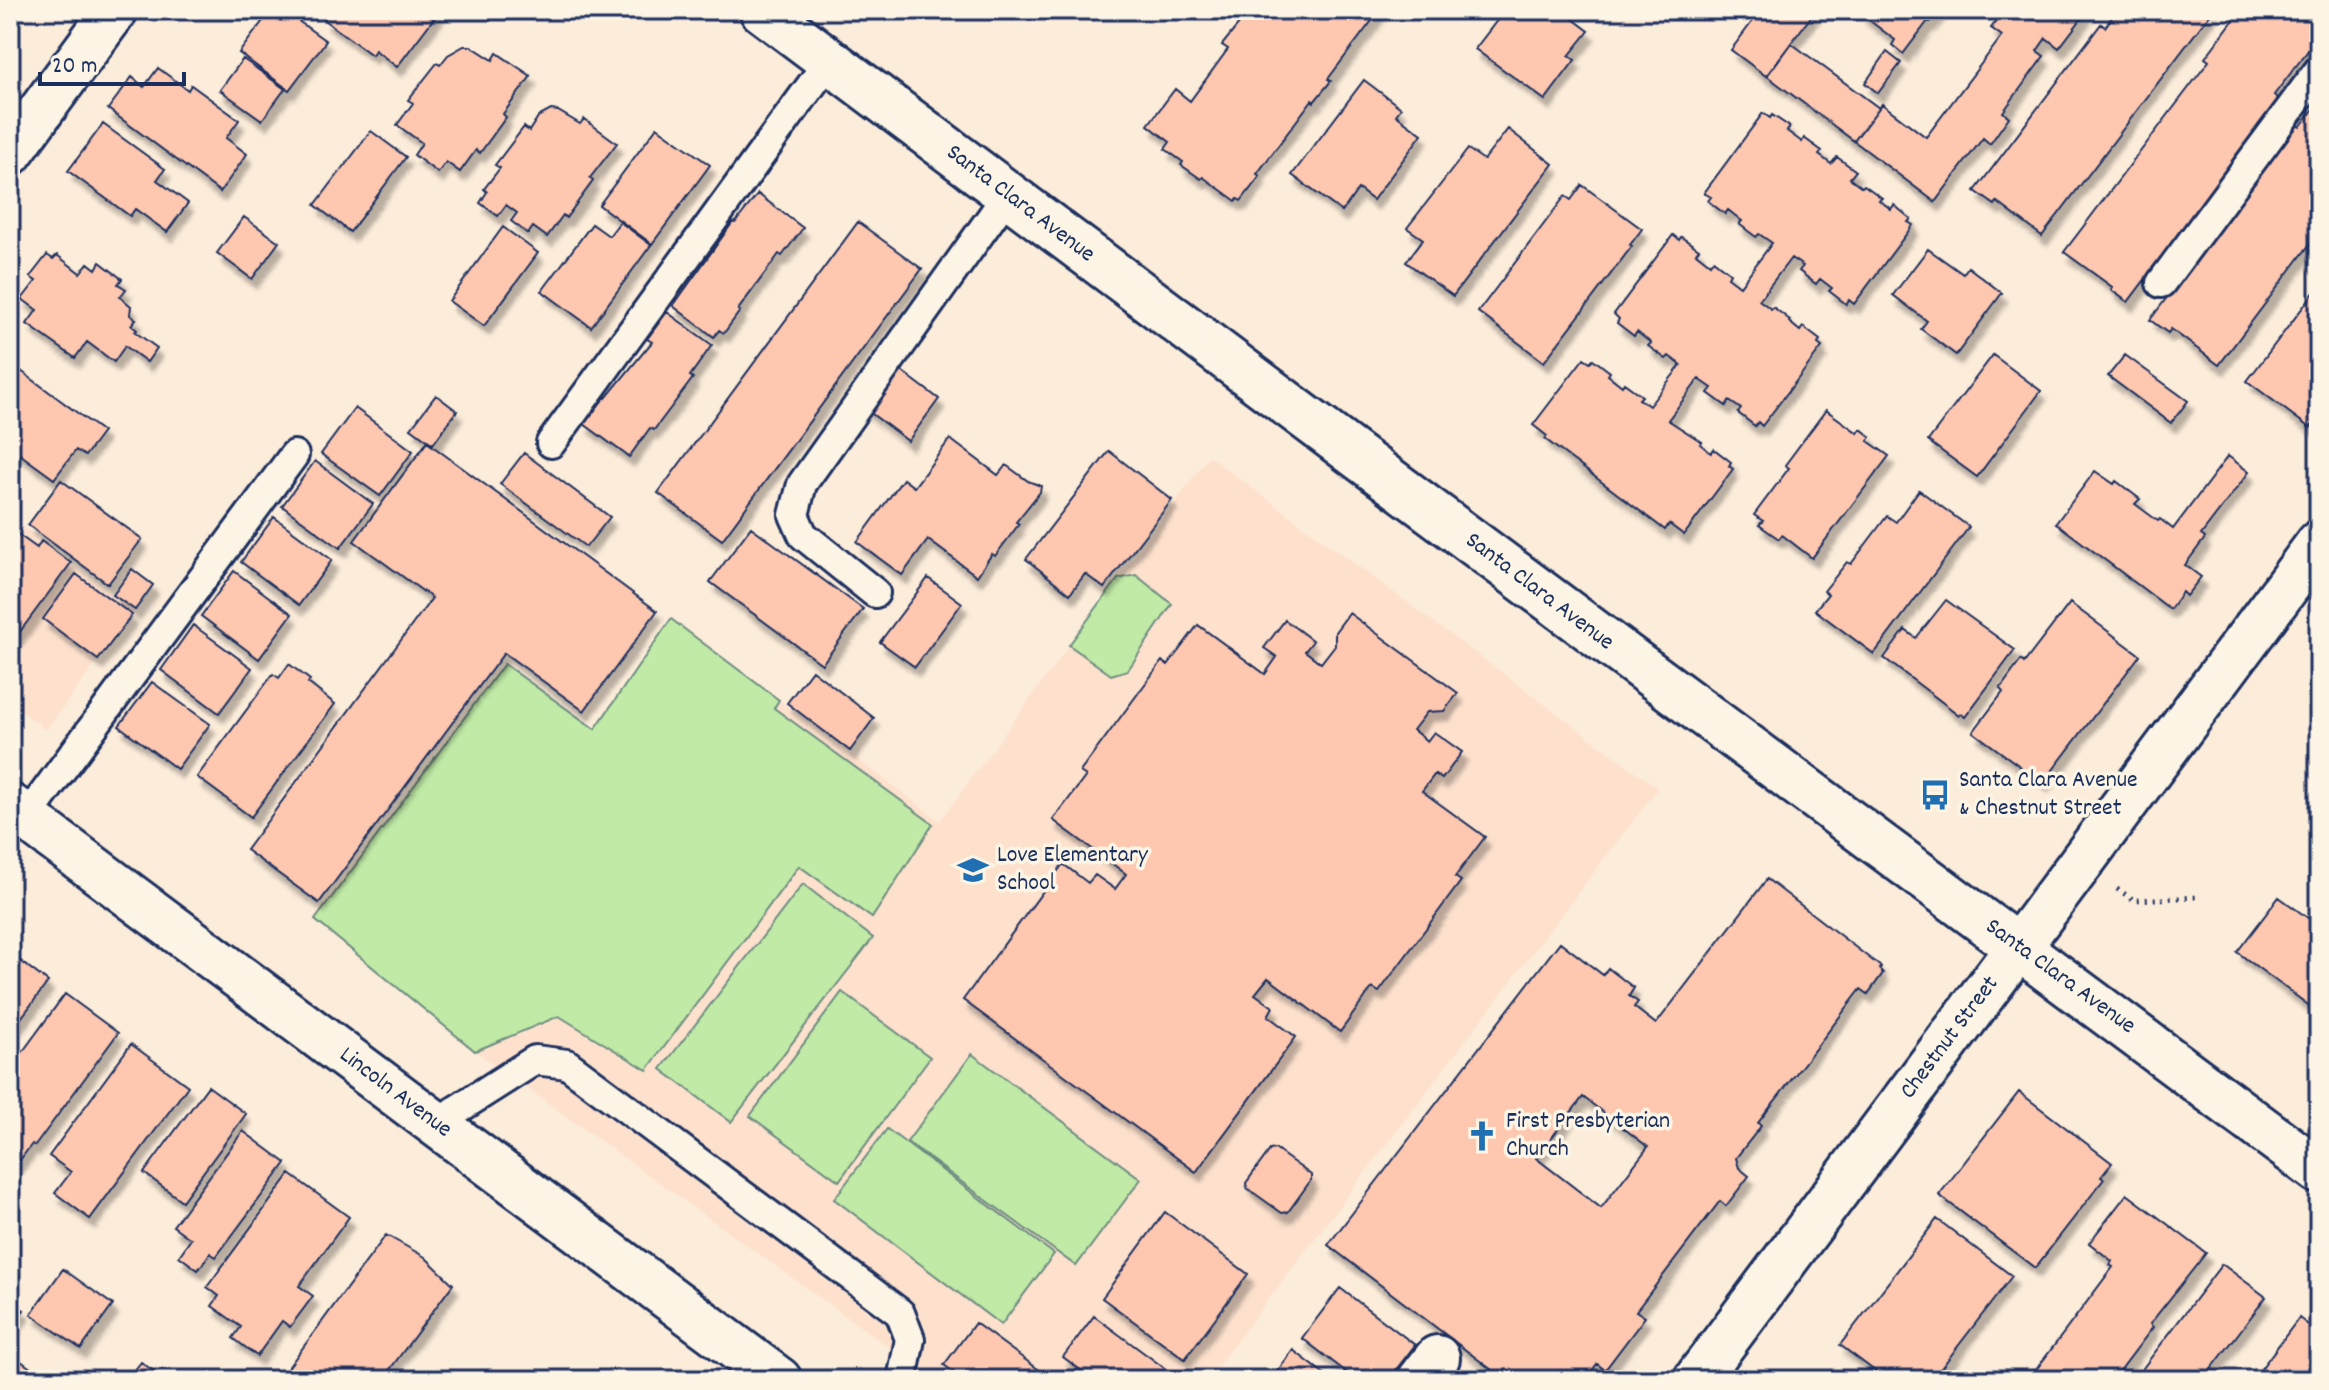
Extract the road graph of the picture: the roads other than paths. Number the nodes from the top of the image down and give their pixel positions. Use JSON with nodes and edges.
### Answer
{"nodes":[{"id":1,"x":115,"y":10,"type":"edge"},
{"id":2,"x":762,"y":10,"type":"edge"},
{"id":3,"x":829,"y":61,"type":"junction"},
{"id":4,"x":2319,"y":70,"type":"edge"},
{"id":5,"x":10,"y":153,"type":"edge"},
{"id":6,"x":1008,"y":194,"type":"junction"},
{"id":7,"x":2161,"y":283,"type":"dead end"},
{"id":8,"x":551,"y":443,"type":"dead end"},
{"id":9,"x":294,"y":455,"type":"dead end"},
{"id":10,"x":2319,"y":543,"type":"edge"},
{"id":11,"x":875,"y":593,"type":"dead end"},
{"id":12,"x":18,"y":812,"type":"edge"},
{"id":13,"x":2019,"y":946,"type":"junction"},
{"id":14,"x":436,"y":1123,"type":"junction"},
{"id":15,"x":2319,"y":1171,"type":"edge"},
{"id":16,"x":779,"y":1380,"type":"edge"},
{"id":17,"x":902,"y":1380,"type":"edge"},
{"id":18,"x":1696,"y":1380,"type":"edge"}],
"edges":[{"from":1,"to":5,"type":"street"},
{"from":2,"to":3,"type":"street","name":"Santa Clara Avenue"},
{"from":3,"to":6,"type":"street","name":"Santa Clara Avenue"},
{"from":3,"to":8,"type":"lane"},
{"from":4,"to":7,"type":"lane"},
{"from":6,"to":11,"type":"lane"},
{"from":6,"to":13,"type":"street","name":"Santa Clara Avenue"},
{"from":9,"to":12,"type":"lane"},
{"from":10,"to":13,"type":"street","name":"Chestnut Street"},
{"from":12,"to":14,"type":"street","name":"Lincoln Avenue"},
{"from":13,"to":15,"type":"street","name":"Santa Clara Avenue"},
{"from":13,"to":18,"type":"street","name":"Chestnut Street"},
{"from":14,"to":16,"type":"street","name":"Lincoln Avenue"},
{"from":14,"to":17,"type":"lane"}]}
